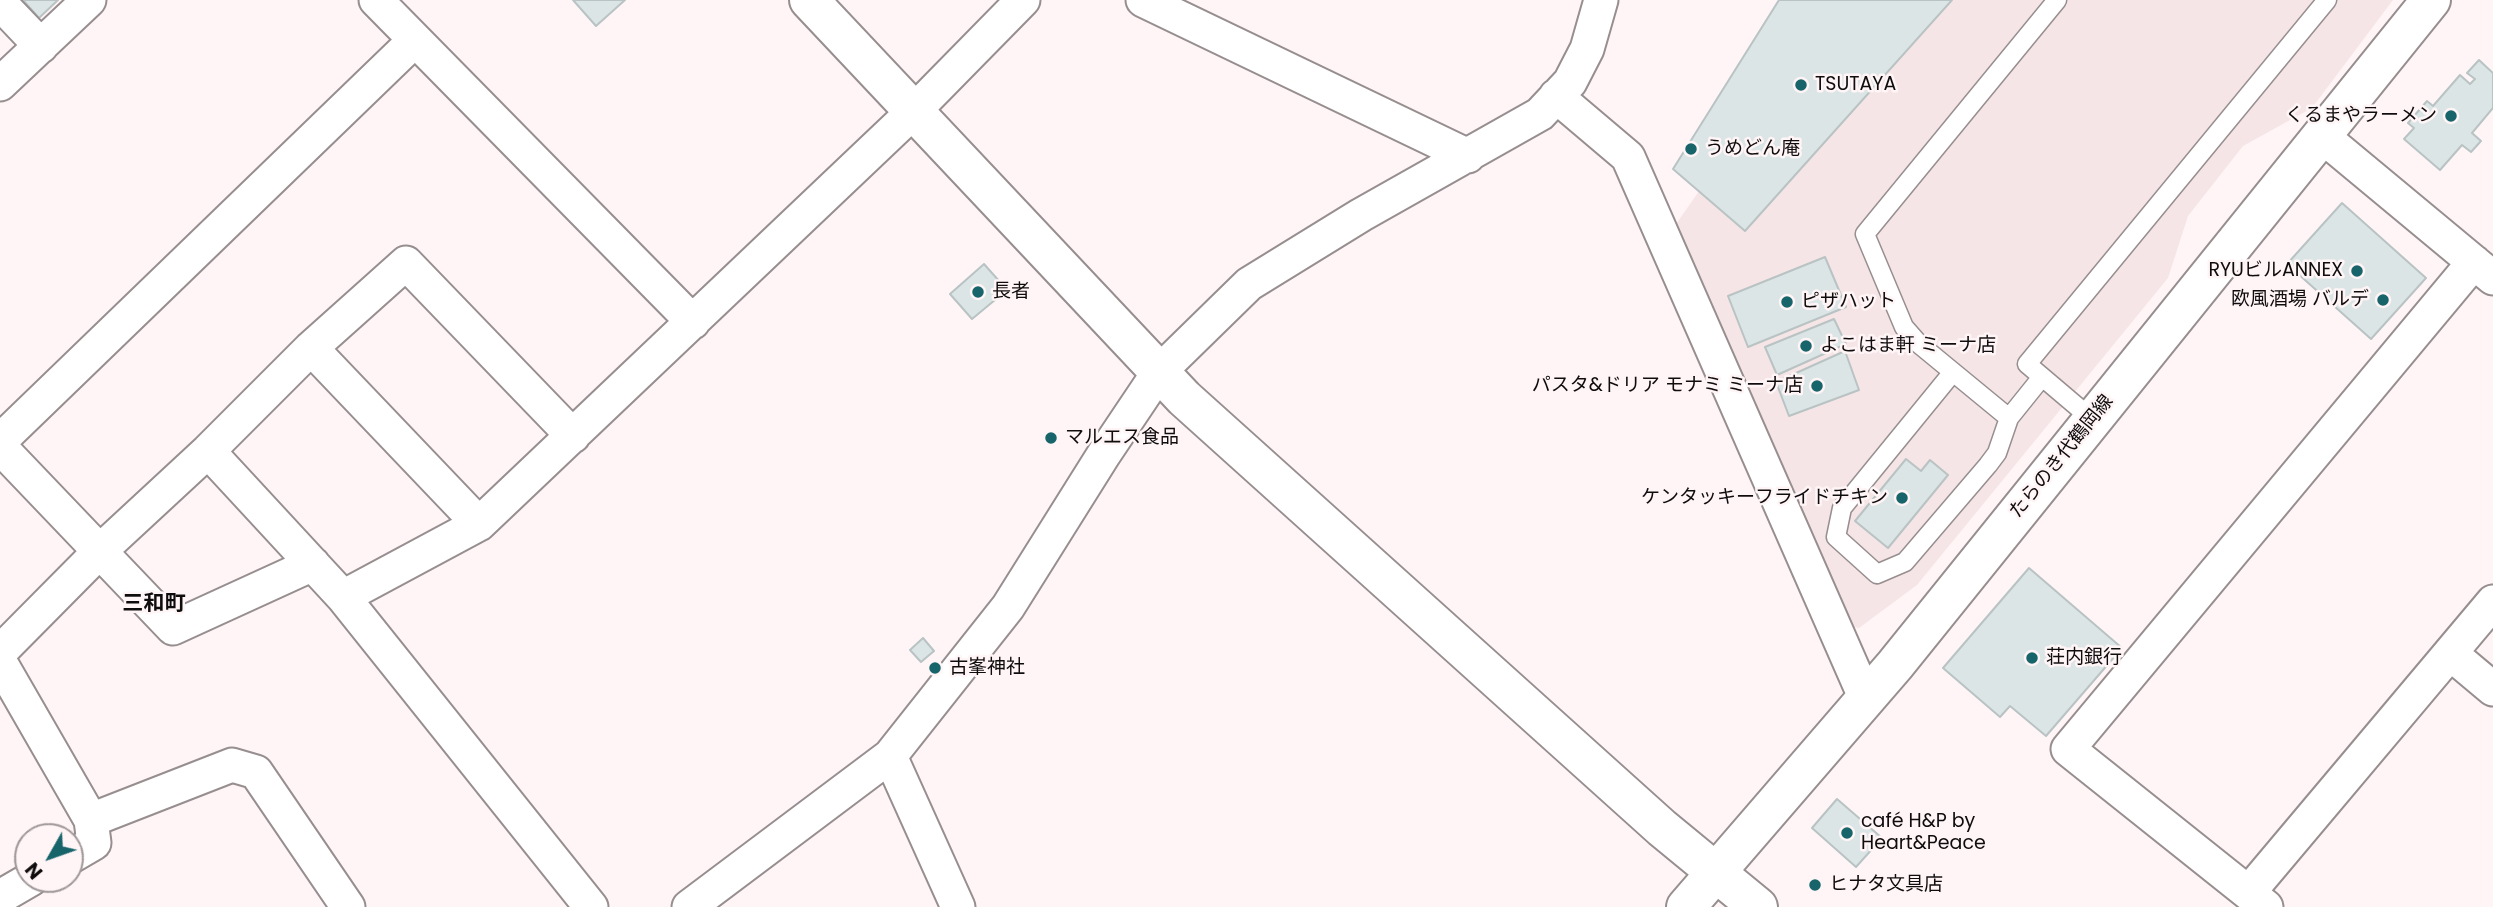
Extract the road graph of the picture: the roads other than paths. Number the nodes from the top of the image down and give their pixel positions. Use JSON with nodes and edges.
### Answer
{"nodes":[{"id":1,"x":89,"y":0,"type":"edge"},
{"id":2,"x":376,"y":0,"type":"edge"},
{"id":3,"x":809,"y":0,"type":"edge"},
{"id":4,"x":1023,"y":0,"type":"edge"},
{"id":5,"x":1143,"y":0,"type":"edge"},
{"id":6,"x":1601,"y":0,"type":"edge"},
{"id":7,"x":2057,"y":0,"type":"edge"},
{"id":8,"x":2327,"y":0,"type":"edge"},
{"id":9,"x":2431,"y":0,"type":"edge"},
{"id":10,"x":0,"y":3,"type":"edge"},
{"id":11,"x":415,"y":40,"type":"junction"},
{"id":12,"x":41,"y":46,"type":"junction"},
{"id":13,"x":0,"y":84,"type":"edge"},
{"id":14,"x":1556,"y":96,"type":"junction"},
{"id":15,"x":915,"y":110,"type":"junction"},
{"id":16,"x":2322,"y":136,"type":"junction"},
{"id":17,"x":1468,"y":156,"type":"junction"},
{"id":18,"x":2484,"y":270,"type":"edge"},
{"id":19,"x":693,"y":322,"type":"junction"},
{"id":20,"x":311,"y":348,"type":"junction"},
{"id":21,"x":1159,"y":372,"type":"junction"},
{"id":22,"x":1953,"y":372,"type":"junction"},
{"id":23,"x":2042,"y":377,"type":"junction"},
{"id":24,"x":2009,"y":418,"type":"junction"},
{"id":25,"x":2093,"y":419,"type":"junction"},
{"id":26,"x":573,"y":436,"type":"junction"},
{"id":27,"x":0,"y":441,"type":"edge"},
{"id":28,"x":0,"y":447,"type":"edge"},
{"id":29,"x":208,"y":451,"type":"junction"},
{"id":30,"x":479,"y":524,"type":"junction"},
{"id":31,"x":100,"y":551,"type":"junction"},
{"id":32,"x":313,"y":564,"type":"junction"},
{"id":33,"x":343,"y":597,"type":"junction"},
{"id":34,"x":2493,"y":602,"type":"edge"},
{"id":35,"x":0,"y":652,"type":"edge"},
{"id":36,"x":2450,"y":653,"type":"junction"},
{"id":37,"x":0,"y":662,"type":"edge"},
{"id":38,"x":2493,"y":690,"type":"edge"},
{"id":39,"x":1866,"y":699,"type":"junction"},
{"id":40,"x":890,"y":756,"type":"junction"},
{"id":41,"x":91,"y":820,"type":"junction"},
{"id":42,"x":84,"y":849,"type":"edge"},
{"id":43,"x":1715,"y":871,"type":"junction"},
{"id":44,"x":2258,"y":900,"type":"edge"},
{"id":45,"x":348,"y":907,"type":"edge"},
{"id":46,"x":591,"y":907,"type":"edge"},
{"id":47,"x":689,"y":907,"type":"edge"},
{"id":48,"x":958,"y":907,"type":"edge"},
{"id":49,"x":1686,"y":907,"type":"edge"},
{"id":50,"x":1758,"y":907,"type":"edge"}],
"edges":[{"from":1,"to":12,"type":"street"},
{"from":2,"to":11,"type":"street"},
{"from":3,"to":15,"type":"street"},
{"from":4,"to":15,"type":"street"},
{"from":5,"to":17,"type":"street"},
{"from":6,"to":14,"type":"street"},
{"from":7,"to":22,"type":"lane"},
{"from":8,"to":23,"type":"lane"},
{"from":9,"to":16,"type":"street","name":"たらのき代鶴岡線"},
{"from":10,"to":12,"type":"street"},
{"from":11,"to":19,"type":"street"},
{"from":11,"to":27,"type":"street"},
{"from":12,"to":13,"type":"street"},
{"from":14,"to":17,"type":"street"},
{"from":14,"to":39,"type":"street"},
{"from":15,"to":19,"type":"street"},
{"from":15,"to":21,"type":"street"},
{"from":16,"to":18,"type":"street"},
{"from":16,"to":25,"type":"street","name":"たらのき代鶴岡線"},
{"from":17,"to":21,"type":"street"},
{"from":18,"to":44,"type":"street"},
{"from":19,"to":26,"type":"street"},
{"from":20,"to":26,"type":"street"},
{"from":20,"to":29,"type":"street"},
{"from":20,"to":30,"type":"street"},
{"from":21,"to":40,"type":"street"},
{"from":21,"to":43,"type":"street"},
{"from":22,"to":24,"type":"lane"},
{"from":22,"to":24,"type":"lane"},
{"from":23,"to":24,"type":"lane"},
{"from":23,"to":25,"type":"lane"},
{"from":25,"to":39,"type":"street","name":"たらのき代鶴岡線"},
{"from":26,"to":30,"type":"street"},
{"from":28,"to":31,"type":"street"},
{"from":29,"to":31,"type":"street"},
{"from":29,"to":32,"type":"street"},
{"from":30,"to":33,"type":"street"},
{"from":31,"to":32,"type":"street"},
{"from":31,"to":35,"type":"street"},
{"from":32,"to":33,"type":"street"},
{"from":33,"to":46,"type":"street"},
{"from":34,"to":36,"type":"street"},
{"from":36,"to":38,"type":"street"},
{"from":36,"to":44,"type":"street"},
{"from":37,"to":41,"type":"street"},
{"from":39,"to":43,"type":"street","name":"たらのき代鶴岡線"},
{"from":40,"to":47,"type":"street"},
{"from":40,"to":48,"type":"street"},
{"from":41,"to":42,"type":"street"},
{"from":41,"to":45,"type":"street"},
{"from":43,"to":49,"type":"street","name":"たらのき代鶴岡線"},
{"from":43,"to":50,"type":"street"}]}
